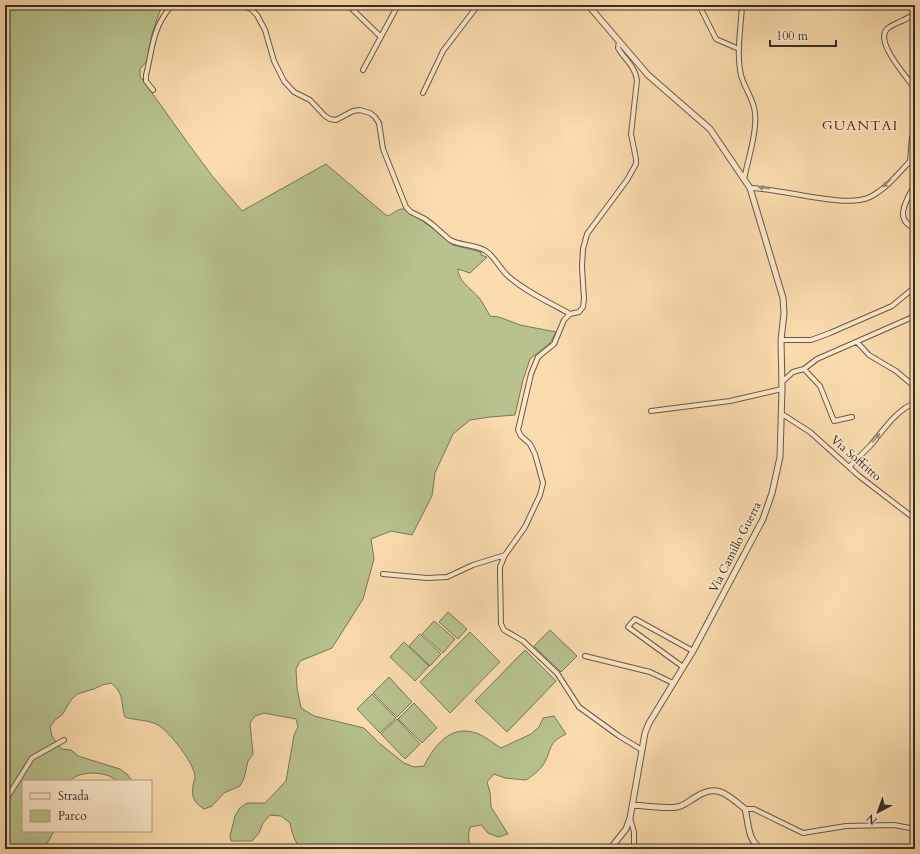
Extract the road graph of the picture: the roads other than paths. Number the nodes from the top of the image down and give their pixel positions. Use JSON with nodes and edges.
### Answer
{"nodes":[{"id":1,"x":172,"y":5,"type":"edge"},
{"id":2,"x":241,"y":5,"type":"edge"},
{"id":3,"x":348,"y":5,"type":"edge"},
{"id":4,"x":398,"y":5,"type":"edge"},
{"id":5,"x":478,"y":5,"type":"edge"},
{"id":6,"x":588,"y":5,"type":"edge"},
{"id":7,"x":699,"y":5,"type":"edge"},
{"id":8,"x":742,"y":5,"type":"edge"},
{"id":9,"x":909,"y":17,"type":"dead end"},
{"id":10,"x":381,"y":37,"type":"junction"},
{"id":11,"x":619,"y":41,"type":"junction"},
{"id":12,"x":739,"y":48,"type":"junction"},
{"id":13,"x":363,"y":70,"type":"dead end"},
{"id":14,"x":915,"y":89,"type":"edge"},
{"id":15,"x":153,"y":90,"type":"dead end"},
{"id":16,"x":423,"y":93,"type":"dead end"},
{"id":17,"x":915,"y":129,"type":"edge"},
{"id":18,"x":915,"y":156,"type":"edge"},
{"id":19,"x":910,"y":161,"type":"junction"},
{"id":20,"x":915,"y":168,"type":"edge"},
{"id":21,"x":744,"y":179,"type":"junction"},
{"id":22,"x":915,"y":184,"type":"edge"},
{"id":23,"x":750,"y":188,"type":"junction"},
{"id":24,"x":915,"y":228,"type":"edge"},
{"id":25,"x":915,"y":286,"type":"edge"},
{"id":26,"x":570,"y":314,"type":"junction"},
{"id":27,"x":915,"y":316,"type":"edge"},
{"id":28,"x":781,"y":340,"type":"junction"},
{"id":29,"x":858,"y":342,"type":"junction"},
{"id":30,"x":804,"y":369,"type":"junction"},
{"id":31,"x":782,"y":382,"type":"junction"},
{"id":32,"x":915,"y":387,"type":"edge"},
{"id":33,"x":782,"y":389,"type":"junction"},
{"id":34,"x":915,"y":403,"type":"edge"},
{"id":35,"x":651,"y":412,"type":"dead end"},
{"id":36,"x":782,"y":414,"type":"junction"},
{"id":37,"x":852,"y":417,"type":"dead end"},
{"id":38,"x":850,"y":466,"type":"junction"},
{"id":39,"x":915,"y":519,"type":"edge"},
{"id":40,"x":505,"y":555,"type":"junction"},
{"id":41,"x":383,"y":574,"type":"dead end"},
{"id":42,"x":693,"y":651,"type":"junction"},
{"id":43,"x":585,"y":656,"type":"dead end"},
{"id":44,"x":683,"y":667,"type":"junction"},
{"id":45,"x":673,"y":683,"type":"junction"},
{"id":46,"x":915,"y":725,"type":"edge"},
{"id":47,"x":64,"y":740,"type":"dead end"},
{"id":48,"x":642,"y":750,"type":"junction"},
{"id":49,"x":915,"y":750,"type":"edge"},
{"id":50,"x":5,"y":801,"type":"edge"},
{"id":51,"x":633,"y":805,"type":"junction"},
{"id":52,"x":745,"y":809,"type":"junction"},
{"id":53,"x":630,"y":818,"type":"junction"},
{"id":54,"x":915,"y":829,"type":"edge"},
{"id":55,"x":610,"y":849,"type":"edge"},
{"id":56,"x":634,"y":849,"type":"edge"},
{"id":57,"x":762,"y":849,"type":"edge"}],
"edges":[{"from":1,"to":15,"type":"street"},
{"from":2,"to":26,"type":"street"},
{"from":3,"to":10,"type":"street"},
{"from":4,"to":10,"type":"street"},
{"from":5,"to":16,"type":"street"},
{"from":6,"to":11,"type":"street","name":"Via Camillo Guerra"},
{"from":7,"to":12,"type":"street"},
{"from":8,"to":12,"type":"street"},
{"from":9,"to":14,"type":"street"},
{"from":10,"to":13,"type":"street"},
{"from":11,"to":21,"type":"street","name":"Via Camillo Guerra"},
{"from":11,"to":26,"type":"street"},
{"from":12,"to":21,"type":"street"},
{"from":17,"to":19,"type":"street"},
{"from":18,"to":19,"type":"street"},
{"from":19,"to":20,"type":"street"},
{"from":19,"to":23,"type":"street","one_way":true},
{"from":21,"to":23,"type":"street","name":"Via Camillo Guerra"},
{"from":22,"to":24,"type":"street"},
{"from":23,"to":28,"type":"street","name":"Via Camillo Guerra"},
{"from":25,"to":28,"type":"street"},
{"from":26,"to":40,"type":"street"},
{"from":27,"to":29,"type":"street"},
{"from":28,"to":31,"type":"street","name":"Via Camillo Guerra"},
{"from":29,"to":30,"type":"street"},
{"from":29,"to":32,"type":"street"},
{"from":30,"to":31,"type":"street"},
{"from":30,"to":37,"type":"street"},
{"from":31,"to":33,"type":"street","name":"Via Camillo Guerra"},
{"from":33,"to":35,"type":"street"},
{"from":33,"to":36,"type":"street","name":"Via Camillo Guerra"},
{"from":38,"to":34,"type":"street","one_way":true},
{"from":36,"to":38,"type":"street","name":"Via Soffritto"},
{"from":36,"to":42,"type":"street","name":"Via Camillo Guerra"},
{"from":38,"to":39,"type":"street","name":"Via Soffritto"},
{"from":40,"to":41,"type":"street"},
{"from":40,"to":48,"type":"street"},
{"from":42,"to":44,"type":"street","name":"Via Camillo Guerra"},
{"from":42,"to":44,"type":"street"},
{"from":43,"to":45,"type":"street"},
{"from":44,"to":45,"type":"street","name":"Via Camillo Guerra"},
{"from":45,"to":48,"type":"street","name":"Via Camillo Guerra"},
{"from":46,"to":49,"type":"street"},
{"from":47,"to":50,"type":"street"},
{"from":48,"to":51,"type":"street","name":"Via Camillo Guerra"},
{"from":51,"to":52,"type":"street"},
{"from":51,"to":53,"type":"street","name":"Via Camillo Guerra"},
{"from":52,"to":54,"type":"street"},
{"from":52,"to":57,"type":"street"},
{"from":53,"to":55,"type":"street","name":"Via Camillo Guerra"},
{"from":53,"to":56,"type":"street"}]}
